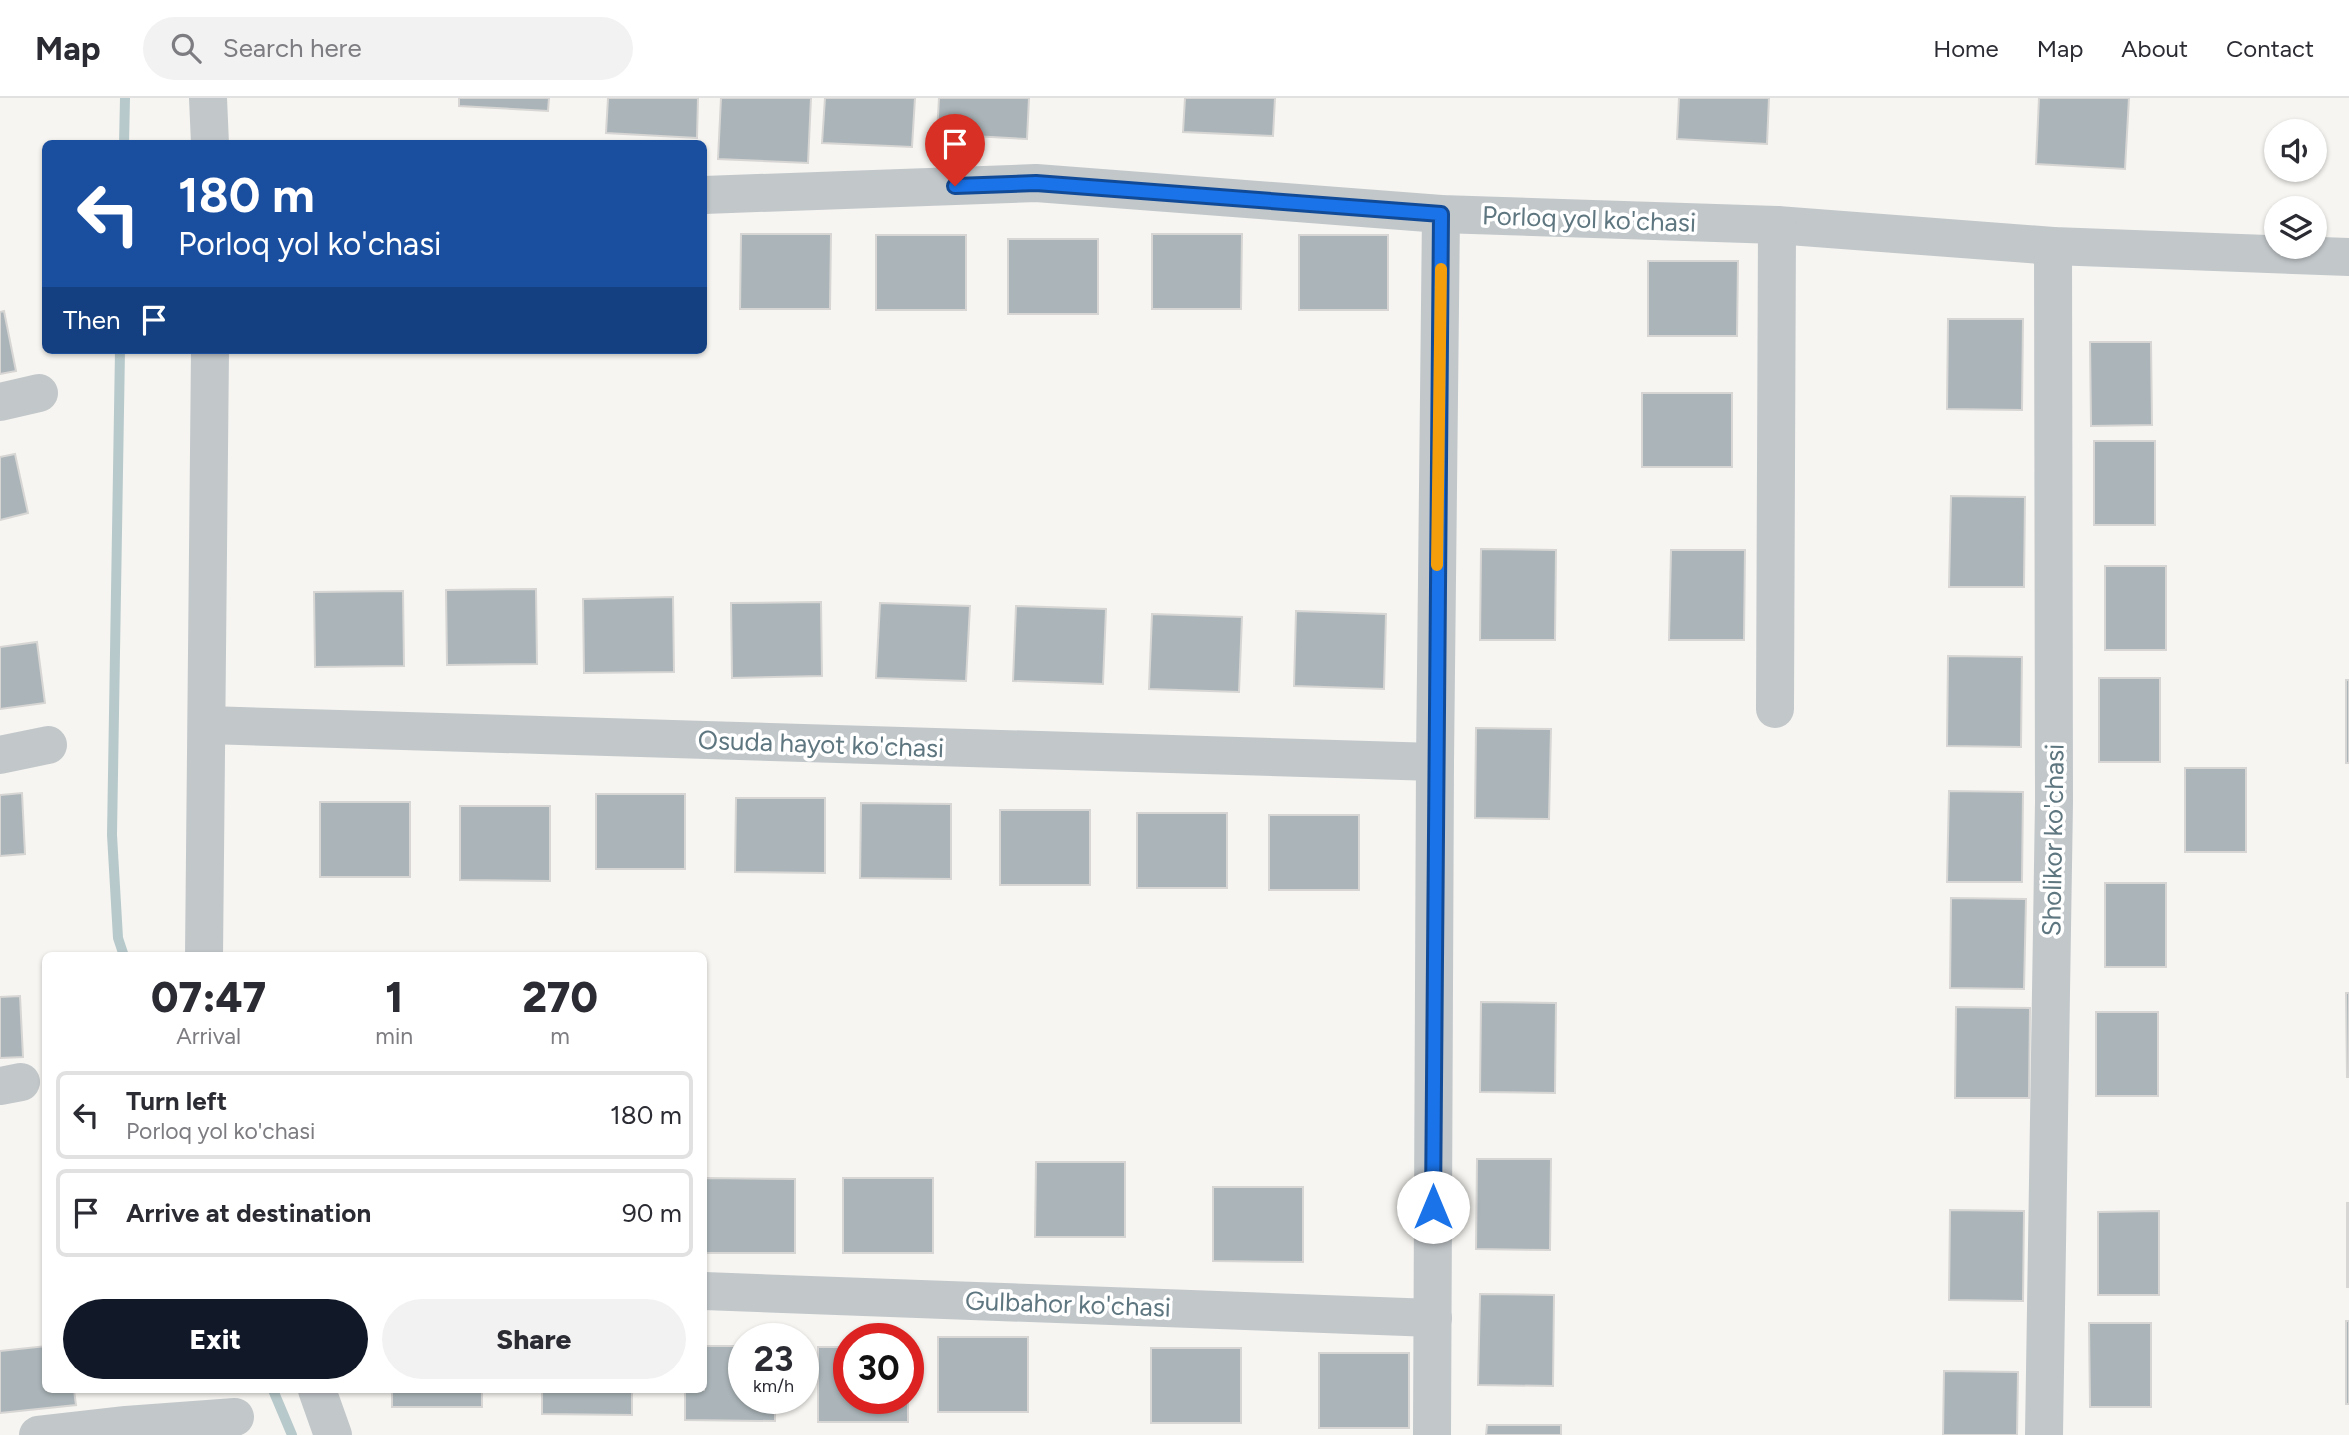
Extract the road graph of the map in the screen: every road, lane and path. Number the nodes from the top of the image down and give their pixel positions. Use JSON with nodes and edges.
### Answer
{"nodes":[{"id":1,"x":208,"y":98,"type":"edge"},
{"id":2,"x":210,"y":140,"type":"edge"},
{"id":3,"x":707,"y":195,"type":"edge"},
{"id":4,"x":1441,"y":214,"type":"junction"},
{"id":5,"x":1777,"y":225,"type":"junction"},
{"id":6,"x":2053,"y":246,"type":"junction"},
{"id":7,"x":2349,"y":257,"type":"edge"},
{"id":8,"x":210,"y":354,"type":"edge"},
{"id":9,"x":40,"y":393,"type":"dead end"},
{"id":10,"x":0,"y":401,"type":"edge"},
{"id":11,"x":1775,"y":709,"type":"dead end"},
{"id":12,"x":207,"y":725,"type":"junction"},
{"id":13,"x":48,"y":745,"type":"dead end"},
{"id":14,"x":0,"y":755,"type":"edge"},
{"id":15,"x":1435,"y":762,"type":"junction"},
{"id":16,"x":204,"y":952,"type":"edge"},
{"id":17,"x":707,"y":1291,"type":"edge"},
{"id":18,"x":1433,"y":1318,"type":"junction"},
{"id":19,"x":318,"y":1393,"type":"edge"},
{"id":20,"x":235,"y":1417,"type":"dead end"},
{"id":21,"x":37,"y":1435,"type":"edge"},
{"id":22,"x":332,"y":1435,"type":"edge"},
{"id":23,"x":1432,"y":1435,"type":"edge"},
{"id":24,"x":2044,"y":1435,"type":"edge"}],
"edges":[{"from":1,"to":2,"type":"street"},
{"from":3,"to":4,"type":"street","name":"Porloq yol ko'chasi"},
{"from":4,"to":5,"type":"street","name":"Porloq yol ko'chasi"},
{"from":4,"to":15,"type":"street"},
{"from":5,"to":6,"type":"street","name":"Porloq yol ko'chasi"},
{"from":5,"to":11,"type":"street"},
{"from":6,"to":7,"type":"street","name":"Porloq yol ko'chasi"},
{"from":6,"to":24,"type":"street","name":"Sholikor ko'chasi"},
{"from":8,"to":12,"type":"street"},
{"from":9,"to":10,"type":"street"},
{"from":12,"to":15,"type":"street","name":"Osuda hayot ko'chasi"},
{"from":12,"to":16,"type":"street"},
{"from":13,"to":14,"type":"street"},
{"from":15,"to":18,"type":"street"},
{"from":17,"to":18,"type":"street","name":"Gulbahor ko'chasi"},
{"from":18,"to":23,"type":"street"},
{"from":19,"to":22,"type":"street"},
{"from":20,"to":21,"type":"street"}]}
